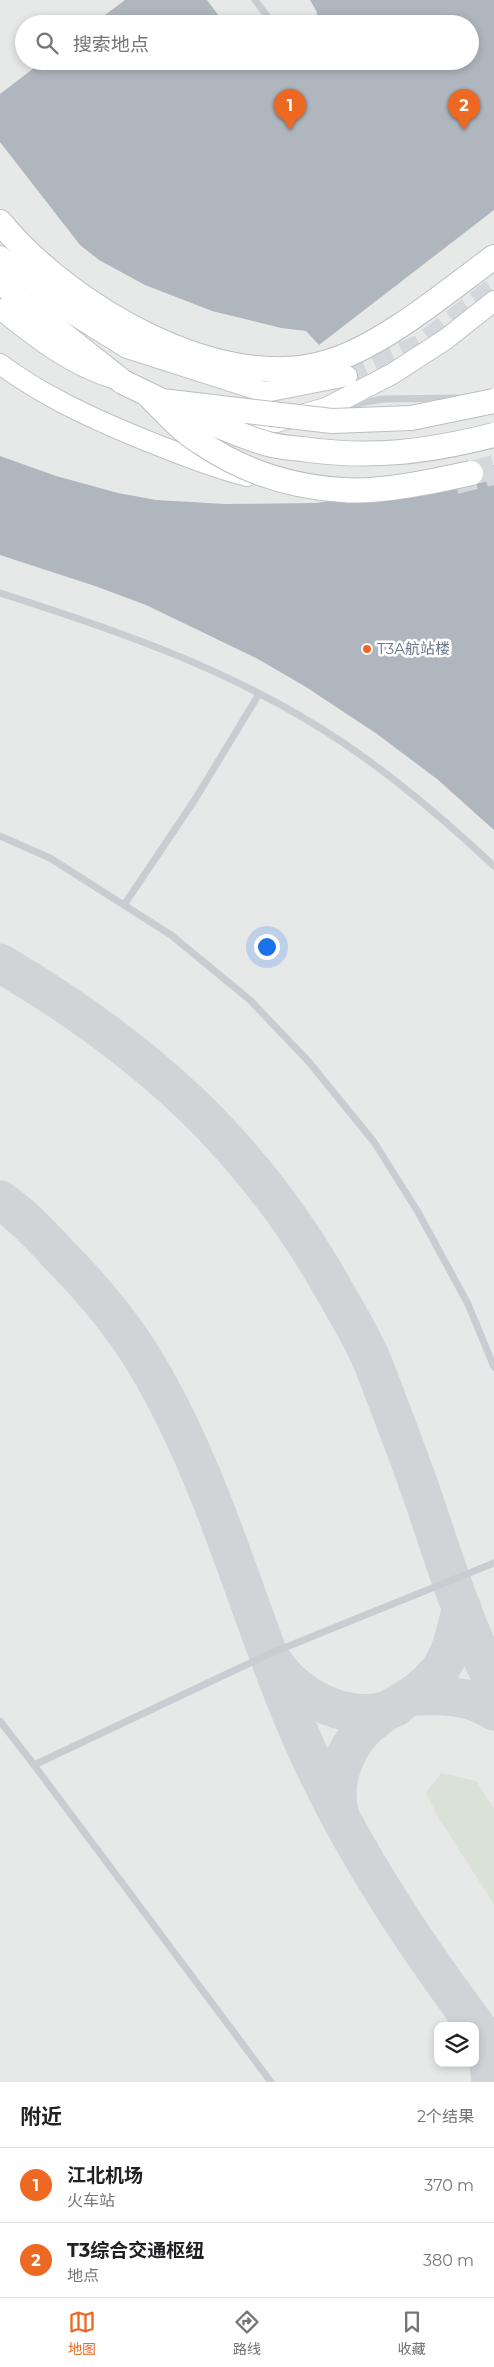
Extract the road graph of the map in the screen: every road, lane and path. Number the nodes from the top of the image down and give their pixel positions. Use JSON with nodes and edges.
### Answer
{"nodes":[{"id":1,"x":255,"y":0,"type":"edge"},
{"id":2,"x":267,"y":15,"type":"edge"},
{"id":3,"x":0,"y":222,"type":"edge"},
{"id":4,"x":0,"y":240,"type":"edge"},
{"id":5,"x":0,"y":256,"type":"edge"},
{"id":6,"x":494,"y":257,"type":"edge"},
{"id":7,"x":0,"y":280,"type":"edge"},
{"id":8,"x":494,"y":301,"type":"edge"},
{"id":9,"x":0,"y":309,"type":"edge"},
{"id":10,"x":66,"y":310,"type":"junction"},
{"id":11,"x":0,"y":364,"type":"edge"},
{"id":12,"x":347,"y":376,"type":"tunnel mouth"},
{"id":13,"x":123,"y":382,"type":"junction"},
{"id":14,"x":155,"y":398,"type":"junction"},
{"id":15,"x":494,"y":399,"type":"edge"},
{"id":16,"x":326,"y":408,"type":"junction"},
{"id":17,"x":494,"y":435,"type":"edge"},
{"id":18,"x":135,"y":436,"type":"junction"},
{"id":19,"x":471,"y":473,"type":"tunnel mouth"},
{"id":20,"x":400,"y":492,"type":"dead end"},
{"id":21,"x":0,"y":593,"type":"edge"},
{"id":22,"x":259,"y":694,"type":"junction"},
{"id":23,"x":0,"y":836,"type":"edge"},
{"id":24,"x":494,"y":866,"type":"edge"},
{"id":25,"x":124,"y":905,"type":"junction"},
{"id":26,"x":494,"y":1367,"type":"edge"},
{"id":27,"x":494,"y":1563,"type":"edge"},
{"id":28,"x":0,"y":1721,"type":"edge"},
{"id":29,"x":34,"y":1765,"type":"junction"},
{"id":30,"x":271,"y":2082,"type":"edge"}],
"edges":[{"from":1,"to":2,"type":"lane"},
{"from":3,"to":6,"type":"highway"},
{"from":4,"to":10,"type":"main road"},
{"from":5,"to":10,"type":"main road"},
{"from":7,"to":13,"type":"highway"},
{"from":8,"to":16,"type":"main road"},
{"from":9,"to":13,"type":"main road"},
{"from":10,"to":12,"type":"main road"},
{"from":11,"to":18,"type":"main road"},
{"from":13,"to":14,"type":"highway","bridge":true},
{"from":14,"to":15,"type":"highway","bridge":true},
{"from":14,"to":17,"type":"highway","bridge":true},
{"from":14,"to":19,"type":"highway","bridge":true},
{"from":15,"to":16,"type":"lane"},
{"from":16,"to":18,"type":"main road"},
{"from":18,"to":20,"type":"main road"},
{"from":21,"to":22,"type":"lane"},
{"from":22,"to":24,"type":"lane"},
{"from":22,"to":25,"type":"lane"},
{"from":23,"to":25,"type":"lane"},
{"from":25,"to":26,"type":"lane"},
{"from":27,"to":29,"type":"lane"},
{"from":28,"to":29,"type":"lane"},
{"from":29,"to":30,"type":"lane"}]}
